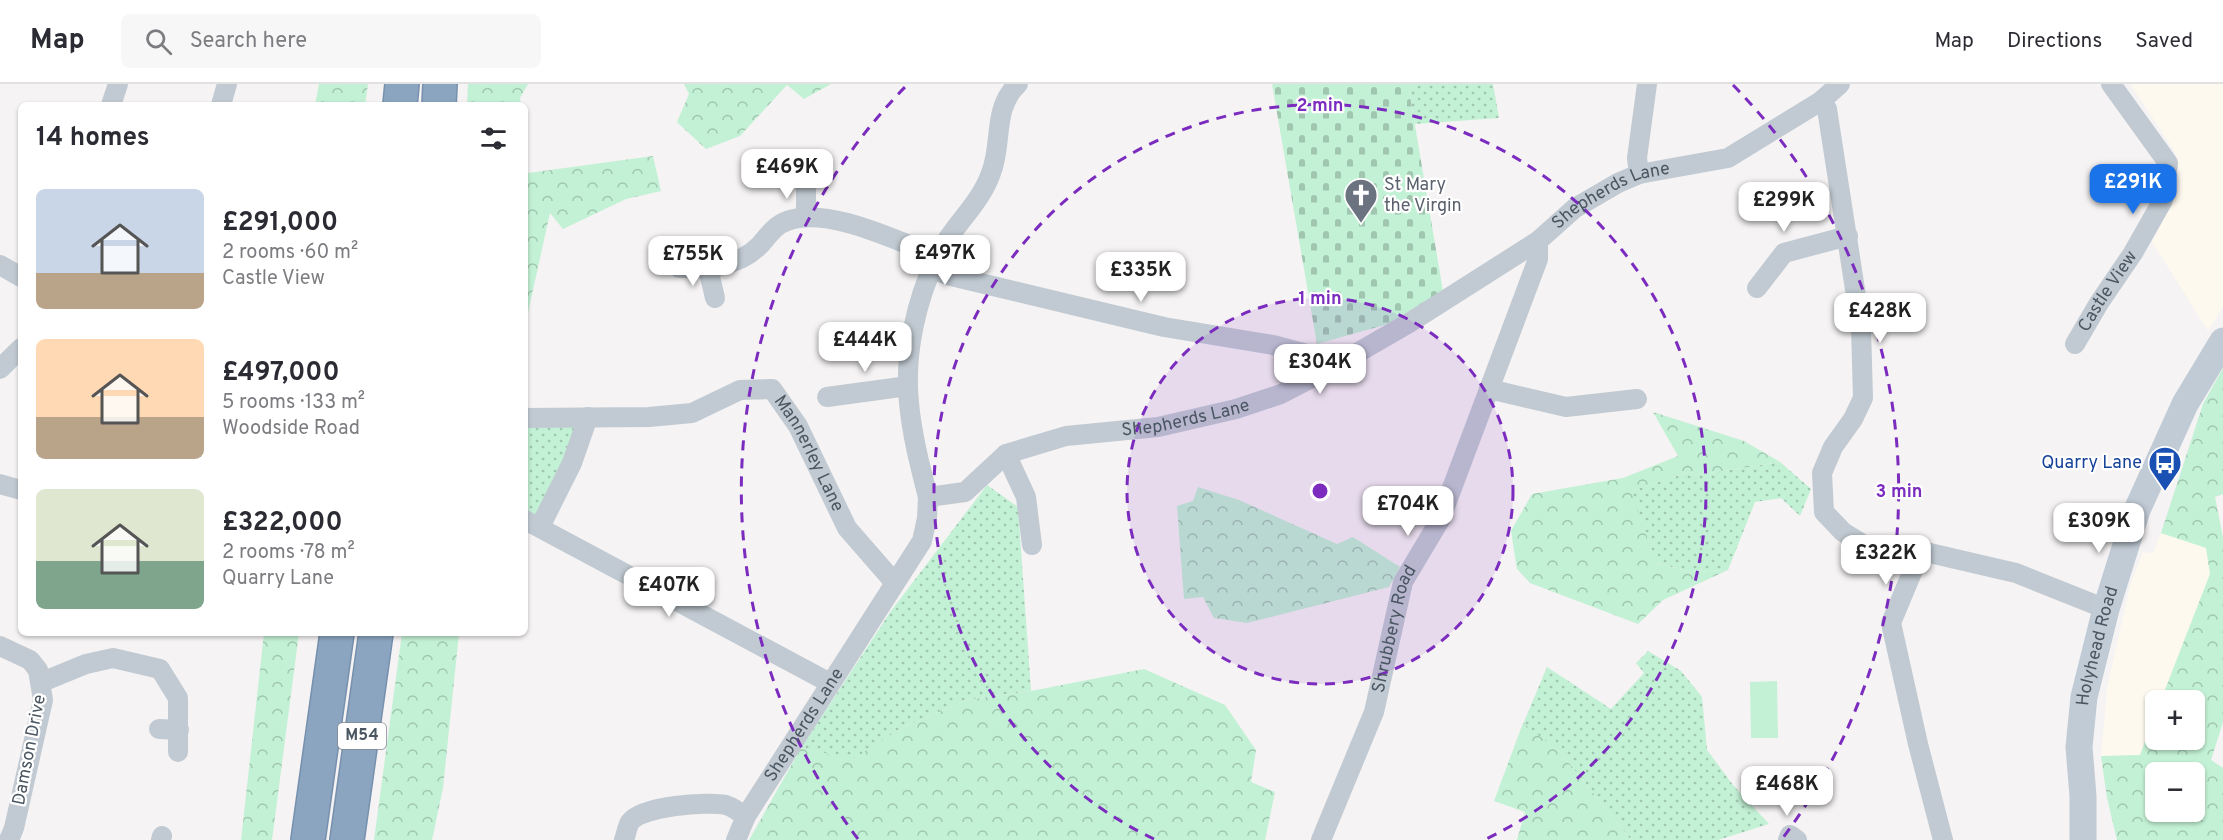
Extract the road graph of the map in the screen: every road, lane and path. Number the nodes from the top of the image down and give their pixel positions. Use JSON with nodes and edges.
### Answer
{"nodes":[{"id":1,"x":118,"y":84,"type":"edge"},
{"id":2,"x":227,"y":84,"type":"edge"},
{"id":3,"x":402,"y":84,"type":"edge"},
{"id":4,"x":440,"y":84,"type":"edge"},
{"id":5,"x":1018,"y":84,"type":"edge"},
{"id":6,"x":1647,"y":84,"type":"edge"},
{"id":7,"x":1840,"y":84,"type":"edge"},
{"id":8,"x":2111,"y":84,"type":"edge"},
{"id":9,"x":1821,"y":101,"type":"junction"},
{"id":10,"x":112,"y":102,"type":"edge"},
{"id":11,"x":223,"y":102,"type":"edge"},
{"id":12,"x":400,"y":102,"type":"edge"},
{"id":13,"x":439,"y":102,"type":"edge"},
{"id":14,"x":1639,"y":174,"type":"junction"},
{"id":15,"x":806,"y":183,"type":"dead end"},
{"id":16,"x":806,"y":216,"type":"junction"},
{"id":17,"x":1848,"y":236,"type":"junction"},
{"id":18,"x":1538,"y":241,"type":"junction"},
{"id":19,"x":935,"y":262,"type":"junction"},
{"id":20,"x":0,"y":265,"type":"edge"},
{"id":21,"x":679,"y":268,"type":"dead end"},
{"id":22,"x":708,"y":268,"type":"junction"},
{"id":23,"x":18,"y":275,"type":"edge"},
{"id":24,"x":1757,"y":288,"type":"dead end"},
{"id":25,"x":715,"y":298,"type":"dead end"},
{"id":26,"x":2223,"y":341,"type":"edge"},
{"id":27,"x":2075,"y":344,"type":"dead end"},
{"id":28,"x":18,"y":351,"type":"edge"},
{"id":29,"x":1331,"y":368,"type":"junction"},
{"id":30,"x":0,"y":369,"type":"edge"},
{"id":31,"x":908,"y":386,"type":"junction"},
{"id":32,"x":1489,"y":389,"type":"junction"},
{"id":33,"x":827,"y":398,"type":"dead end"},
{"id":34,"x":1637,"y":399,"type":"dead end"},
{"id":35,"x":528,"y":417,"type":"edge"},
{"id":36,"x":588,"y":417,"type":"junction"},
{"id":37,"x":1006,"y":454,"type":"junction"},
{"id":38,"x":0,"y":483,"type":"edge"},
{"id":39,"x":18,"y":489,"type":"edge"},
{"id":40,"x":928,"y":497,"type":"junction"},
{"id":41,"x":533,"y":523,"type":"edge"},
{"id":42,"x":1032,"y":546,"type":"dead end"},
{"id":43,"x":1921,"y":551,"type":"junction"},
{"id":44,"x":894,"y":582,"type":"junction"},
{"id":45,"x":2106,"y":609,"type":"junction"},
{"id":46,"x":338,"y":636,"type":"edge"},
{"id":47,"x":376,"y":636,"type":"edge"},
{"id":48,"x":0,"y":646,"type":"edge"},
{"id":49,"x":42,"y":682,"type":"junction"},
{"id":50,"x":830,"y":683,"type":"junction"},
{"id":51,"x":159,"y":729,"type":"dead end"},
{"id":52,"x":179,"y":730,"type":"junction"},
{"id":53,"x":178,"y":752,"type":"dead end"},
{"id":54,"x":2083,"y":796,"type":"junction"},
{"id":55,"x":746,"y":816,"type":"junction"},
{"id":56,"x":9,"y":840,"type":"edge"},
{"id":57,"x":309,"y":840,"type":"edge"},
{"id":58,"x":347,"y":840,"type":"edge"},
{"id":59,"x":624,"y":840,"type":"edge"},
{"id":60,"x":736,"y":840,"type":"edge"},
{"id":61,"x":1321,"y":840,"type":"edge"},
{"id":62,"x":1788,"y":840,"type":"edge"},
{"id":63,"x":1797,"y":840,"type":"edge"},
{"id":64,"x":1943,"y":840,"type":"edge"},
{"id":65,"x":2083,"y":840,"type":"edge"},
{"id":66,"x":2097,"y":840,"type":"edge"}],
"edges":[{"from":1,"to":10,"type":"street"},
{"from":2,"to":11,"type":"street"},
{"from":3,"to":12,"type":"highway"},
{"from":4,"to":13,"type":"highway"},
{"from":5,"to":19,"type":"street"},
{"from":6,"to":14,"type":"street"},
{"from":7,"to":9,"type":"street","name":"Shepherds Lane"},
{"from":8,"to":27,"type":"street","name":"Castle View"},
{"from":9,"to":14,"type":"street","name":"Shepherds Lane"},
{"from":9,"to":17,"type":"street"},
{"from":14,"to":18,"type":"street","name":"Shepherds Lane"},
{"from":15,"to":16,"type":"street"},
{"from":16,"to":19,"type":"street"},
{"from":16,"to":22,"type":"street"},
{"from":17,"to":24,"type":"street"},
{"from":17,"to":43,"type":"street"},
{"from":18,"to":29,"type":"street","name":"Shepherds Lane"},
{"from":18,"to":32,"type":"street","name":"Shrubbery Road"},
{"from":19,"to":29,"type":"street"},
{"from":19,"to":31,"type":"street"},
{"from":20,"to":23,"type":"street"},
{"from":21,"to":22,"type":"street"},
{"from":22,"to":25,"type":"street"},
{"from":26,"to":45,"type":"main road","name":"Holyhead Road"},
{"from":28,"to":30,"type":"street"},
{"from":29,"to":37,"type":"street","name":"Shepherds Lane"},
{"from":31,"to":33,"type":"street"},
{"from":31,"to":40,"type":"street"},
{"from":32,"to":34,"type":"street"},
{"from":32,"to":61,"type":"street","name":"Shrubbery Road"},
{"from":35,"to":36,"type":"street","name":"Mannerley Lane"},
{"from":36,"to":41,"type":"street"},
{"from":36,"to":44,"type":"street","name":"Mannerley Lane"},
{"from":37,"to":40,"type":"street","name":"Shepherds Lane"},
{"from":37,"to":42,"type":"street"},
{"from":38,"to":39,"type":"street"},
{"from":40,"to":44,"type":"street","name":"Shepherds Lane"},
{"from":41,"to":50,"type":"street"},
{"from":43,"to":45,"type":"street"},
{"from":43,"to":64,"type":"street"},
{"from":44,"to":50,"type":"street","name":"Shepherds Lane"},
{"from":45,"to":54,"type":"main road","name":"Holyhead Road"},
{"from":46,"to":57,"type":"highway","number":"M54"},
{"from":47,"to":58,"type":"highway","number":"M54"},
{"from":48,"to":49,"type":"street","name":"Damson Drive"},
{"from":49,"to":52,"type":"street"},
{"from":49,"to":56,"type":"street","name":"Damson Drive"},
{"from":50,"to":55,"type":"street","name":"Shepherds Lane"},
{"from":51,"to":52,"type":"street"},
{"from":52,"to":53,"type":"street"},
{"from":54,"to":65,"type":"main road"},
{"from":54,"to":66,"type":"main road"},
{"from":55,"to":59,"type":"street"},
{"from":55,"to":60,"type":"street","name":"Shepherds Lane"},
{"from":62,"to":63,"type":"street"}]}
